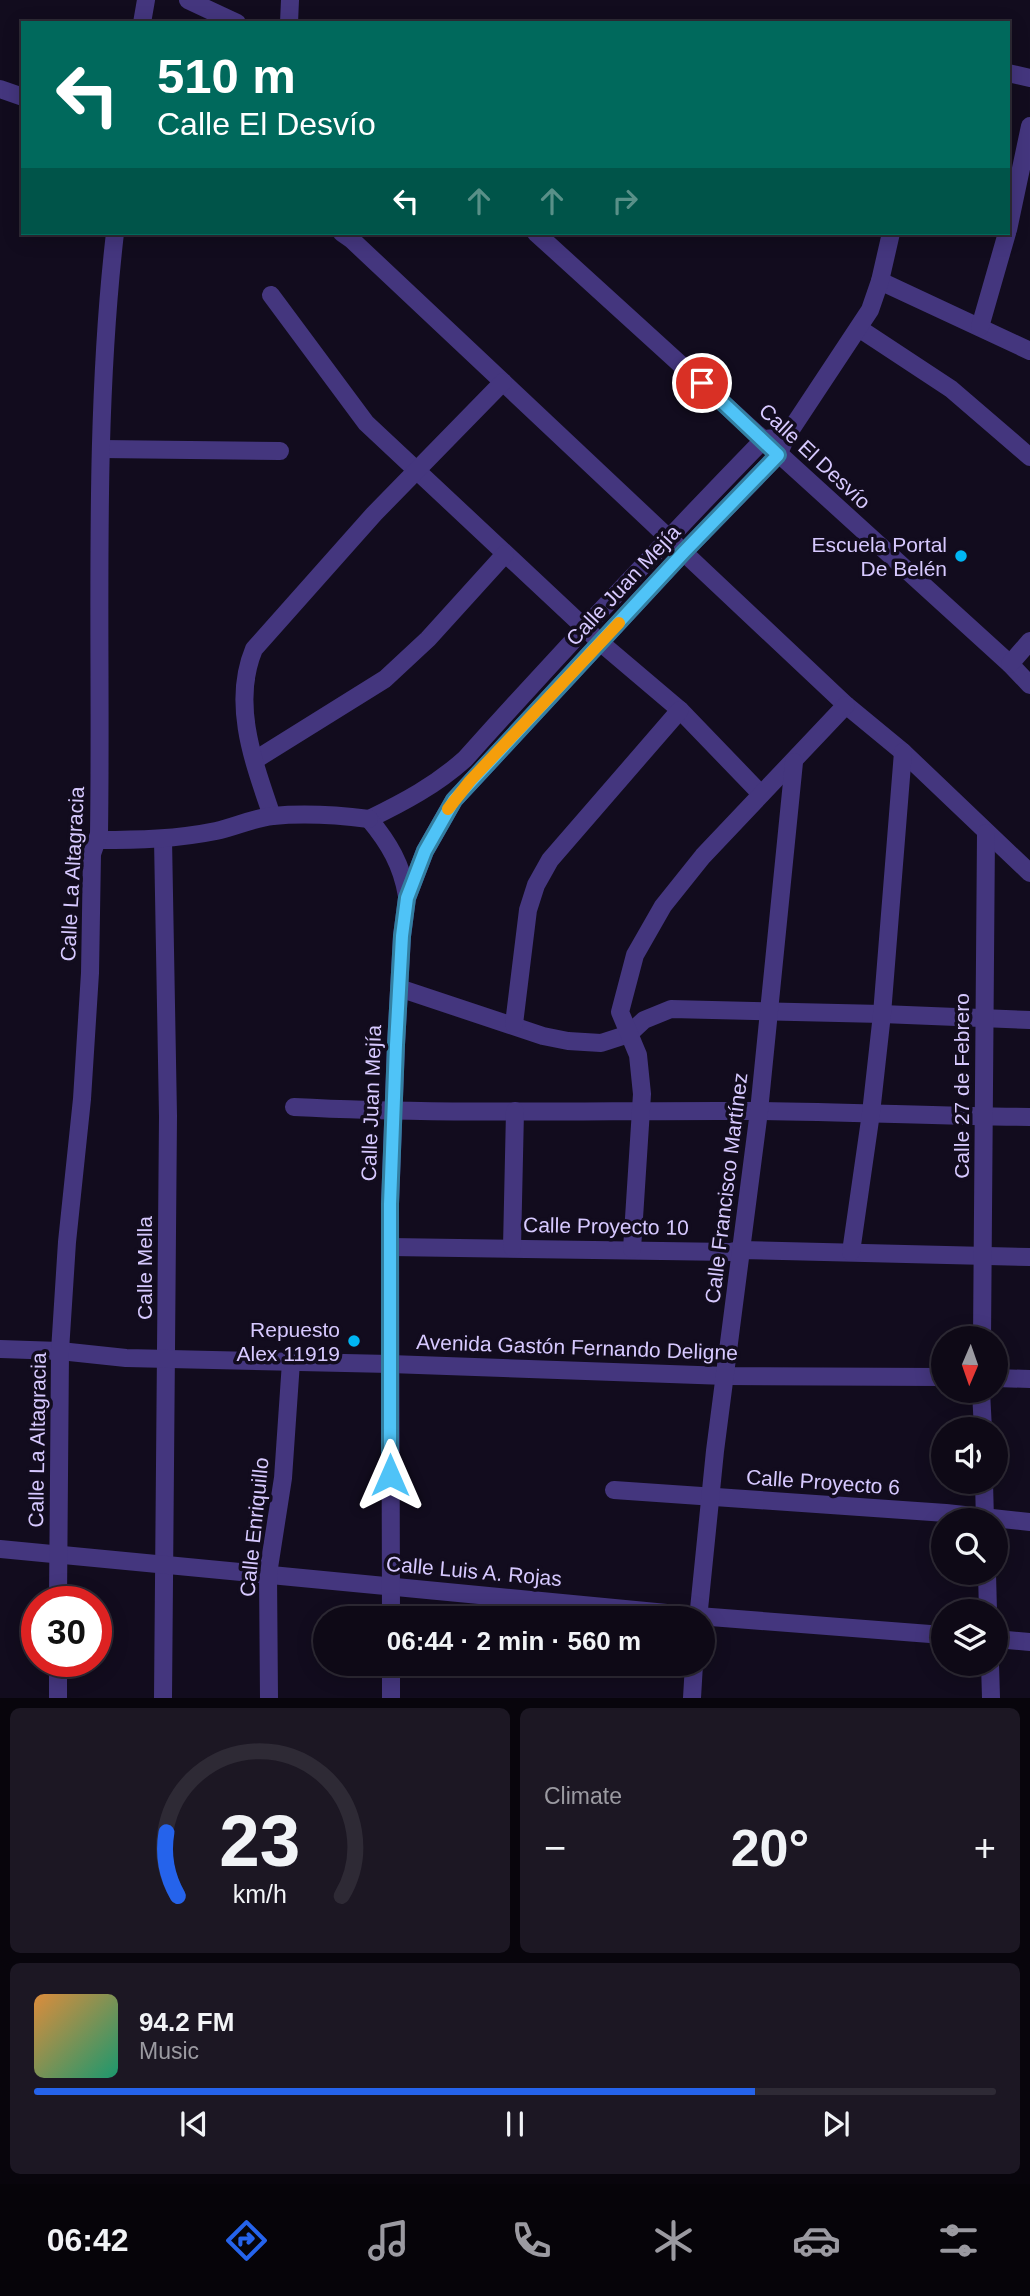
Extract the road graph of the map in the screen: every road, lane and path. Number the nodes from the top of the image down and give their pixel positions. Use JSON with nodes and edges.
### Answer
{"nodes":[{"id":1,"x":146,"y":0,"type":"edge"},
{"id":2,"x":188,"y":0,"type":"edge"},
{"id":3,"x":290,"y":0,"type":"edge"},
{"id":4,"x":142,"y":21,"type":"edge"},
{"id":5,"x":233,"y":21,"type":"edge"},
{"id":6,"x":289,"y":21,"type":"edge"},
{"id":7,"x":1010,"y":74,"type":"edge"},
{"id":8,"x":1030,"y":78,"type":"edge"},
{"id":9,"x":0,"y":89,"type":"edge"},
{"id":10,"x":21,"y":96,"type":"edge"},
{"id":11,"x":1030,"y":126,"type":"edge"},
{"id":12,"x":1019,"y":180,"type":"edge"},
{"id":13,"x":1010,"y":223,"type":"edge"},
{"id":14,"x":115,"y":235,"type":"edge"},
{"id":15,"x":345,"y":235,"type":"edge"},
{"id":16,"x":538,"y":235,"type":"edge"},
{"id":17,"x":891,"y":235,"type":"edge"},
{"id":18,"x":1007,"y":235,"type":"edge"},
{"id":19,"x":880,"y":281,"type":"junction"},
{"id":20,"x":271,"y":296,"type":"dead end"},
{"id":21,"x":980,"y":327,"type":"junction"},
{"id":22,"x":860,"y":329,"type":"junction"},
{"id":23,"x":1030,"y":351,"type":"edge"},
{"id":24,"x":503,"y":382,"type":"junction"},
{"id":25,"x":786,"y":437,"type":"junction"},
{"id":26,"x":764,"y":439,"type":"junction"},
{"id":27,"x":101,"y":449,"type":"junction"},
{"id":28,"x":280,"y":451,"type":"dead end"},
{"id":29,"x":778,"y":455,"type":"junction"},
{"id":30,"x":1030,"y":457,"type":"edge"},
{"id":31,"x":417,"y":471,"type":"junction"},
{"id":32,"x":668,"y":537,"type":"junction"},
{"id":33,"x":684,"y":552,"type":"junction"},
{"id":34,"x":505,"y":554,"type":"junction"},
{"id":35,"x":584,"y":626,"type":"junction"},
{"id":36,"x":1030,"y":641,"type":"edge"},
{"id":37,"x":601,"y":643,"type":"junction"},
{"id":38,"x":1010,"y":664,"type":"junction"},
{"id":39,"x":1030,"y":685,"type":"edge"},
{"id":40,"x":846,"y":705,"type":"junction"},
{"id":41,"x":680,"y":710,"type":"junction"},
{"id":42,"x":903,"y":751,"type":"junction"},
{"id":43,"x":255,"y":760,"type":"junction"},
{"id":44,"x":794,"y":762,"type":"junction"},
{"id":45,"x":761,"y":794,"type":"junction"},
{"id":46,"x":272,"y":816,"type":"junction"},
{"id":47,"x":369,"y":819,"type":"junction"},
{"id":48,"x":986,"y":833,"type":"junction"},
{"id":49,"x":98,"y":839,"type":"junction"},
{"id":50,"x":163,"y":839,"type":"junction"},
{"id":51,"x":1030,"y":873,"type":"edge"},
{"id":52,"x":407,"y":898,"type":"junction"},
{"id":53,"x":399,"y":988,"type":"junction"},
{"id":54,"x":770,"y":1011,"type":"junction"},
{"id":55,"x":883,"y":1014,"type":"junction"},
{"id":56,"x":984,"y":1019,"type":"junction"},
{"id":57,"x":1030,"y":1020,"type":"edge"},
{"id":58,"x":514,"y":1024,"type":"junction"},
{"id":59,"x":629,"y":1034,"type":"junction"},
{"id":60,"x":294,"y":1107,"type":"dead end"},
{"id":61,"x":515,"y":1111,"type":"junction"},
{"id":62,"x":759,"y":1111,"type":"junction"},
{"id":63,"x":394,"y":1112,"type":"junction"},
{"id":64,"x":642,"y":1112,"type":"junction"},
{"id":65,"x":871,"y":1113,"type":"junction"},
{"id":66,"x":984,"y":1116,"type":"junction"},
{"id":67,"x":1030,"y":1117,"type":"edge"},
{"id":68,"x":390,"y":1247,"type":"junction"},
{"id":69,"x":512,"y":1247,"type":"junction"},
{"id":70,"x":632,"y":1249,"type":"junction"},
{"id":71,"x":740,"y":1250,"type":"junction"},
{"id":72,"x":851,"y":1252,"type":"junction"},
{"id":73,"x":983,"y":1257,"type":"junction"},
{"id":74,"x":1030,"y":1257,"type":"edge"},
{"id":75,"x":982,"y":1326,"type":"edge"},
{"id":76,"x":0,"y":1349,"type":"edge"},
{"id":77,"x":60,"y":1351,"type":"junction"},
{"id":78,"x":167,"y":1358,"type":"junction"},
{"id":79,"x":291,"y":1362,"type":"junction"},
{"id":80,"x":390,"y":1364,"type":"junction"},
{"id":81,"x":726,"y":1376,"type":"junction"},
{"id":82,"x":931,"y":1377,"type":"edge"},
{"id":83,"x":1008,"y":1379,"type":"edge"},
{"id":84,"x":1030,"y":1380,"type":"edge"},
{"id":85,"x":614,"y":1490,"type":"dead end"},
{"id":86,"x":710,"y":1497,"type":"junction"},
{"id":87,"x":931,"y":1515,"type":"edge"},
{"id":88,"x":1008,"y":1521,"type":"edge"},
{"id":89,"x":1030,"y":1522,"type":"edge"},
{"id":90,"x":0,"y":1549,"type":"edge"},
{"id":91,"x":58,"y":1555,"type":"junction"},
{"id":92,"x":165,"y":1565,"type":"junction"},
{"id":93,"x":268,"y":1574,"type":"junction"},
{"id":94,"x":58,"y":1586,"type":"edge"},
{"id":95,"x":391,"y":1587,"type":"junction"},
{"id":96,"x":391,"y":1606,"type":"edge"},
{"id":97,"x":585,"y":1606,"type":"edge"},
{"id":98,"x":699,"y":1606,"type":"edge"},
{"id":99,"x":715,"y":1618,"type":"edge"},
{"id":100,"x":931,"y":1634,"type":"edge"},
{"id":101,"x":1008,"y":1640,"type":"edge"},
{"id":102,"x":1030,"y":1642,"type":"edge"},
{"id":103,"x":391,"y":1676,"type":"edge"},
{"id":104,"x":693,"y":1676,"type":"edge"},
{"id":105,"x":990,"y":1676,"type":"edge"},
{"id":106,"x":58,"y":1677,"type":"edge"},
{"id":107,"x":58,"y":1698,"type":"edge"},
{"id":108,"x":163,"y":1698,"type":"edge"},
{"id":109,"x":269,"y":1698,"type":"edge"},
{"id":110,"x":391,"y":1698,"type":"edge"},
{"id":111,"x":692,"y":1698,"type":"edge"},
{"id":112,"x":990,"y":1698,"type":"edge"}],
"edges":[{"from":1,"to":4,"type":"street"},
{"from":2,"to":5,"type":"street"},
{"from":3,"to":6,"type":"street"},
{"from":7,"to":8,"type":"street"},
{"from":9,"to":10,"type":"street"},
{"from":11,"to":12,"type":"street"},
{"from":12,"to":13,"type":"street"},
{"from":14,"to":27,"type":"street","name":"Calle La Altagracia"},
{"from":15,"to":24,"type":"street"},
{"from":16,"to":26,"type":"street","name":"Calle El Desvío"},
{"from":17,"to":19,"type":"street","name":"Calle Juan Mejía"},
{"from":18,"to":21,"type":"street"},
{"from":19,"to":21,"type":"street"},
{"from":19,"to":22,"type":"street","name":"Calle Juan Mejía"},
{"from":20,"to":31,"type":"street"},
{"from":21,"to":23,"type":"street"},
{"from":22,"to":25,"type":"street","name":"Calle Juan Mejía"},
{"from":22,"to":30,"type":"street"},
{"from":24,"to":31,"type":"street"},
{"from":24,"to":32,"type":"street"},
{"from":25,"to":26,"type":"street"},
{"from":25,"to":29,"type":"street","name":"Calle Juan Mejía"},
{"from":26,"to":29,"type":"street","name":"Calle El Desvío"},
{"from":26,"to":32,"type":"street","name":"Calle Juan Mejía"},
{"from":27,"to":28,"type":"street"},
{"from":27,"to":49,"type":"street","name":"Calle La Altagracia"},
{"from":29,"to":33,"type":"street","name":"Calle Juan Mejía"},
{"from":29,"to":38,"type":"street","name":"Calle El Desvío"},
{"from":31,"to":34,"type":"street"},
{"from":31,"to":43,"type":"street"},
{"from":32,"to":33,"type":"street"},
{"from":32,"to":35,"type":"street","name":"Calle Juan Mejía"},
{"from":33,"to":37,"type":"street","name":"Calle Juan Mejía"},
{"from":33,"to":40,"type":"street"},
{"from":34,"to":35,"type":"street"},
{"from":34,"to":43,"type":"street"},
{"from":35,"to":37,"type":"street"},
{"from":35,"to":47,"type":"street","name":"Calle Juan Mejía"},
{"from":36,"to":38,"type":"street"},
{"from":37,"to":41,"type":"street"},
{"from":37,"to":52,"type":"street","name":"Calle Juan Mejía"},
{"from":38,"to":39,"type":"street","name":"Calle El Desvío"},
{"from":40,"to":42,"type":"street"},
{"from":40,"to":44,"type":"street"},
{"from":41,"to":45,"type":"street"},
{"from":41,"to":58,"type":"street"},
{"from":42,"to":48,"type":"street"},
{"from":42,"to":55,"type":"street"},
{"from":43,"to":46,"type":"street"},
{"from":44,"to":45,"type":"street"},
{"from":44,"to":54,"type":"street","name":"Calle Francisco Martínez"},
{"from":45,"to":59,"type":"street"},
{"from":46,"to":47,"type":"street"},
{"from":46,"to":50,"type":"street"},
{"from":47,"to":52,"type":"street"},
{"from":48,"to":51,"type":"street"},
{"from":48,"to":56,"type":"street","name":"Calle 27 de Febrero"},
{"from":49,"to":50,"type":"street"},
{"from":49,"to":77,"type":"street","name":"Calle La Altagracia"},
{"from":50,"to":78,"type":"street","name":"Calle Mella"},
{"from":52,"to":53,"type":"street","name":"Calle Juan Mejía"},
{"from":53,"to":58,"type":"street"},
{"from":53,"to":63,"type":"street","name":"Calle Juan Mejía"},
{"from":54,"to":55,"type":"street"},
{"from":54,"to":59,"type":"street"},
{"from":54,"to":62,"type":"street","name":"Calle Francisco Martínez"},
{"from":55,"to":56,"type":"street"},
{"from":55,"to":65,"type":"street"},
{"from":56,"to":57,"type":"street"},
{"from":56,"to":66,"type":"street","name":"Calle 27 de Febrero"},
{"from":58,"to":59,"type":"street"},
{"from":59,"to":64,"type":"street"},
{"from":60,"to":63,"type":"street"},
{"from":61,"to":63,"type":"street"},
{"from":61,"to":64,"type":"street"},
{"from":61,"to":69,"type":"street"},
{"from":62,"to":64,"type":"street"},
{"from":62,"to":65,"type":"street"},
{"from":62,"to":71,"type":"street","name":"Calle Francisco Martínez"},
{"from":63,"to":68,"type":"street","name":"Calle Juan Mejía"},
{"from":64,"to":70,"type":"street"},
{"from":65,"to":66,"type":"street"},
{"from":65,"to":72,"type":"street"},
{"from":66,"to":67,"type":"street"},
{"from":66,"to":73,"type":"street","name":"Calle 27 de Febrero"},
{"from":68,"to":69,"type":"street","name":"Calle Proyecto 10"},
{"from":68,"to":80,"type":"street","name":"Calle Juan Mejía"},
{"from":69,"to":70,"type":"street","name":"Calle Proyecto 10"},
{"from":70,"to":71,"type":"street","name":"Calle Proyecto 10"},
{"from":71,"to":72,"type":"street","name":"Calle Proyecto 10"},
{"from":71,"to":81,"type":"street","name":"Calle Francisco Martínez"},
{"from":72,"to":73,"type":"street","name":"Calle Proyecto 10"},
{"from":73,"to":74,"type":"street","name":"Calle Proyecto 10"},
{"from":73,"to":75,"type":"street","name":"Calle 27 de Febrero"},
{"from":76,"to":77,"type":"street","name":"Avenida Gastón Fernando Deligne"},
{"from":77,"to":78,"type":"street","name":"Avenida Gastón Fernando Deligne"},
{"from":77,"to":91,"type":"street","name":"Calle La Altagracia"},
{"from":78,"to":79,"type":"street","name":"Avenida Gastón Fernando Deligne"},
{"from":78,"to":92,"type":"street","name":"Calle Mella"},
{"from":79,"to":80,"type":"street","name":"Avenida Gastón Fernando Deligne"},
{"from":79,"to":93,"type":"street","name":"Calle Enriquillo"},
{"from":80,"to":81,"type":"street","name":"Avenida Gastón Fernando Deligne"},
{"from":80,"to":95,"type":"street","name":"Calle Juan Mejía"},
{"from":81,"to":82,"type":"street","name":"Avenida Gastón Fernando Deligne"},
{"from":81,"to":86,"type":"street","name":"Calle Francisco Martínez"},
{"from":83,"to":84,"type":"street"},
{"from":85,"to":86,"type":"street","name":"Calle Proyecto 6"},
{"from":86,"to":87,"type":"street","name":"Calle Proyecto 6"},
{"from":86,"to":98,"type":"street","name":"Calle Francisco Martínez"},
{"from":88,"to":89,"type":"street","name":"Calle Proyecto 6"},
{"from":90,"to":91,"type":"street","name":"Calle Luis A. Rojas"},
{"from":91,"to":92,"type":"street","name":"Calle Luis A. Rojas"},
{"from":91,"to":94,"type":"street","name":"Calle La Altagracia"},
{"from":92,"to":93,"type":"street","name":"Calle Luis A. Rojas"},
{"from":92,"to":108,"type":"street","name":"Calle Mella"},
{"from":93,"to":95,"type":"street","name":"Calle Luis A. Rojas"},
{"from":93,"to":109,"type":"street","name":"Calle Enriquillo"},
{"from":95,"to":96,"type":"street","name":"Calle Juan Mejía"},
{"from":95,"to":97,"type":"street","name":"Calle Luis A. Rojas"},
{"from":99,"to":100,"type":"street","name":"Calle Luis A. Rojas"},
{"from":101,"to":102,"type":"street"},
{"from":103,"to":110,"type":"street"},
{"from":104,"to":111,"type":"street"},
{"from":105,"to":112,"type":"street"},
{"from":106,"to":107,"type":"street"}]}
